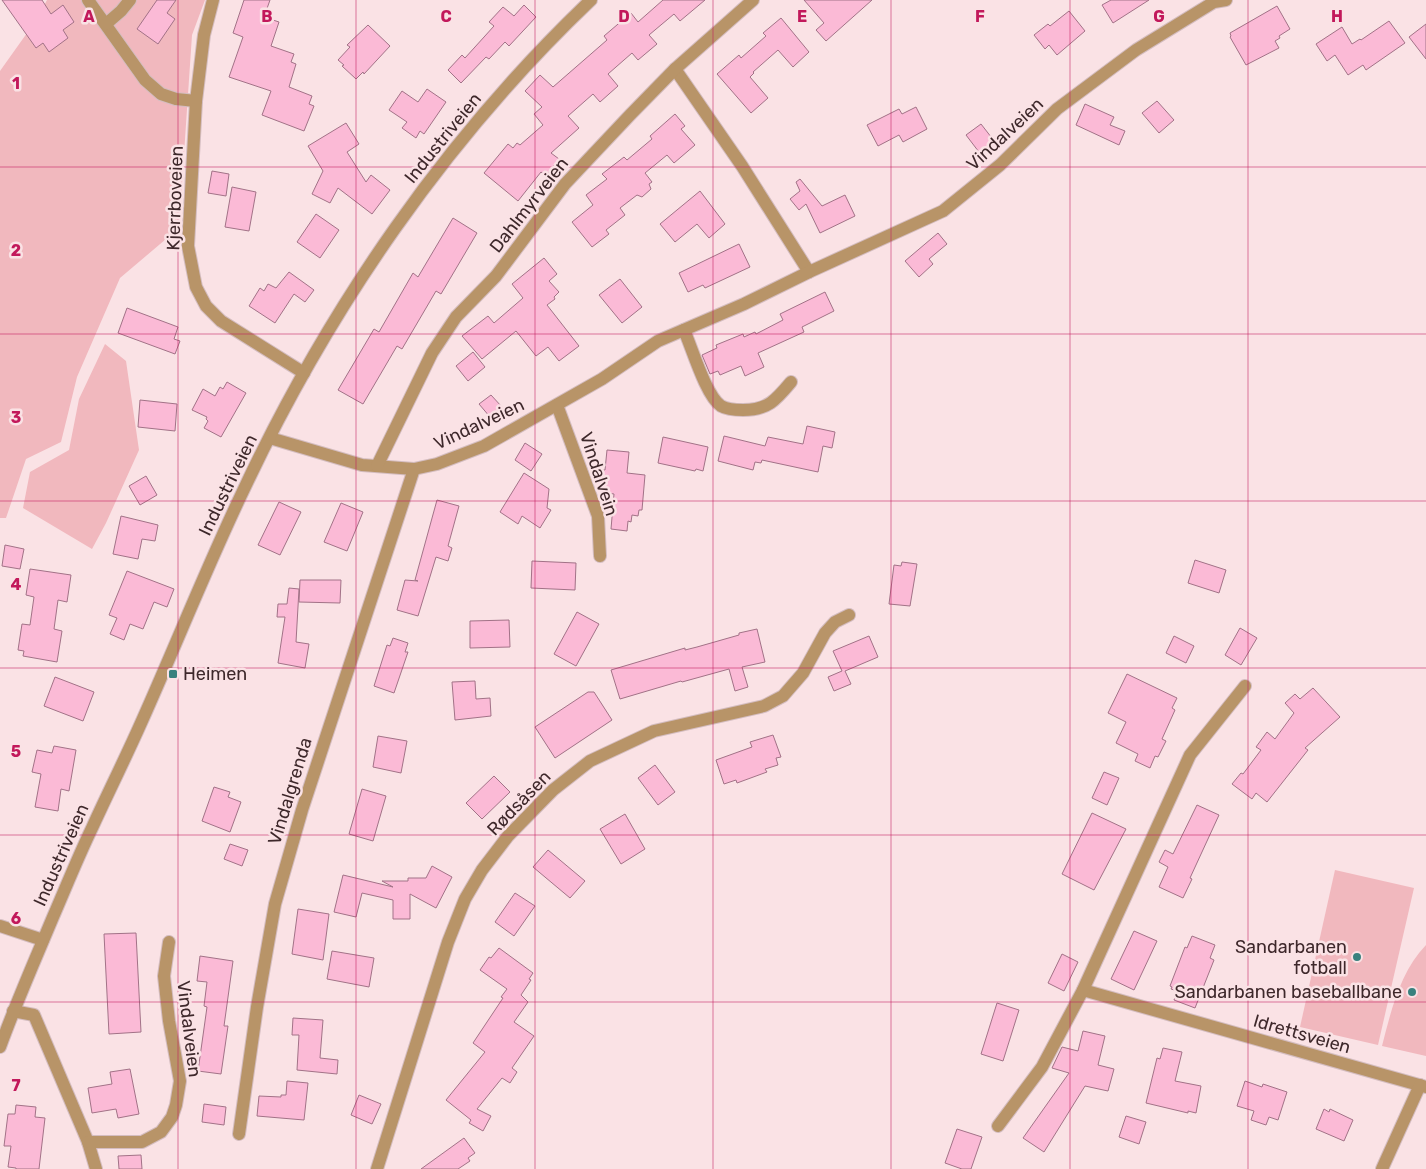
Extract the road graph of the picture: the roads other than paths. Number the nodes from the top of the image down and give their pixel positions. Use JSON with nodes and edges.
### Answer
{"nodes":[{"id":1,"x":88,"y":0,"type":"edge"},
{"id":2,"x":130,"y":0,"type":"edge"},
{"id":3,"x":214,"y":0,"type":"edge"},
{"id":4,"x":591,"y":0,"type":"edge"},
{"id":5,"x":753,"y":0,"type":"edge"},
{"id":6,"x":1217,"y":1,"type":"edge"},
{"id":7,"x":106,"y":24,"type":"junction"},
{"id":8,"x":675,"y":69,"type":"junction"},
{"id":9,"x":196,"y":102,"type":"junction"},
{"id":10,"x":809,"y":272,"type":"junction"},
{"id":11,"x":684,"y":330,"type":"junction"},
{"id":12,"x":304,"y":373,"type":"junction"},
{"id":13,"x":791,"y":382,"type":"dead end"},
{"id":14,"x":556,"y":405,"type":"junction"},
{"id":15,"x":270,"y":438,"type":"junction"},
{"id":16,"x":377,"y":466,"type":"junction"},
{"id":17,"x":414,"y":469,"type":"junction"},
{"id":18,"x":600,"y":556,"type":"dead end"},
{"id":19,"x":849,"y":615,"type":"dead end"},
{"id":20,"x":1245,"y":686,"type":"dead end"},
{"id":21,"x":0,"y":926,"type":"edge"},
{"id":22,"x":43,"y":940,"type":"junction"},
{"id":23,"x":169,"y":942,"type":"dead end"},
{"id":24,"x":1083,"y":990,"type":"junction"},
{"id":25,"x":13,"y":1011,"type":"junction"},
{"id":26,"x":0,"y":1047,"type":"edge"},
{"id":27,"x":1423,"y":1086,"type":"edge"},
{"id":28,"x":998,"y":1126,"type":"dead end"},
{"id":29,"x":239,"y":1134,"type":"dead end"},
{"id":30,"x":88,"y":1142,"type":"junction"},
{"id":31,"x":96,"y":1169,"type":"edge"},
{"id":32,"x":377,"y":1169,"type":"edge"},
{"id":33,"x":1382,"y":1169,"type":"edge"}],
"edges":[{"from":1,"to":7,"type":"street"},
{"from":2,"to":7,"type":"street"},
{"from":3,"to":9,"type":"street","name":"Kjerrboveien"},
{"from":4,"to":12,"type":"street","name":"Industriveien"},
{"from":5,"to":8,"type":"street","name":"Dahlmyrveien"},
{"from":6,"to":10,"type":"street","name":"Vindalveien"},
{"from":7,"to":9,"type":"street"},
{"from":8,"to":10,"type":"street"},
{"from":8,"to":16,"type":"street","name":"Dahlmyrveien"},
{"from":9,"to":12,"type":"street","name":"Kjerrboveien"},
{"from":10,"to":11,"type":"street","name":"Vindalveien"},
{"from":11,"to":13,"type":"street"},
{"from":11,"to":14,"type":"street","name":"Vindalveien"},
{"from":12,"to":15,"type":"street","name":"Industriveien"},
{"from":14,"to":17,"type":"street","name":"Vindalveien"},
{"from":14,"to":18,"type":"street","name":"Vindalvein"},
{"from":15,"to":16,"type":"street","name":"Vindalveien"},
{"from":15,"to":22,"type":"street","name":"Industriveien"},
{"from":16,"to":17,"type":"street","name":"Vindalveien"},
{"from":17,"to":29,"type":"street","name":"Vindalgrenda"},
{"from":19,"to":32,"type":"street","name":"Rødsåsen"},
{"from":20,"to":24,"type":"street"},
{"from":21,"to":22,"type":"street"},
{"from":22,"to":25,"type":"street","name":"Industriveien"},
{"from":23,"to":30,"type":"street","name":"Vindalveien"},
{"from":24,"to":27,"type":"street","name":"Idrettsveien"},
{"from":24,"to":28,"type":"street"},
{"from":25,"to":26,"type":"street","name":"Industriveien"},
{"from":25,"to":30,"type":"street"},
{"from":27,"to":33,"type":"street"},
{"from":30,"to":31,"type":"street"}]}
